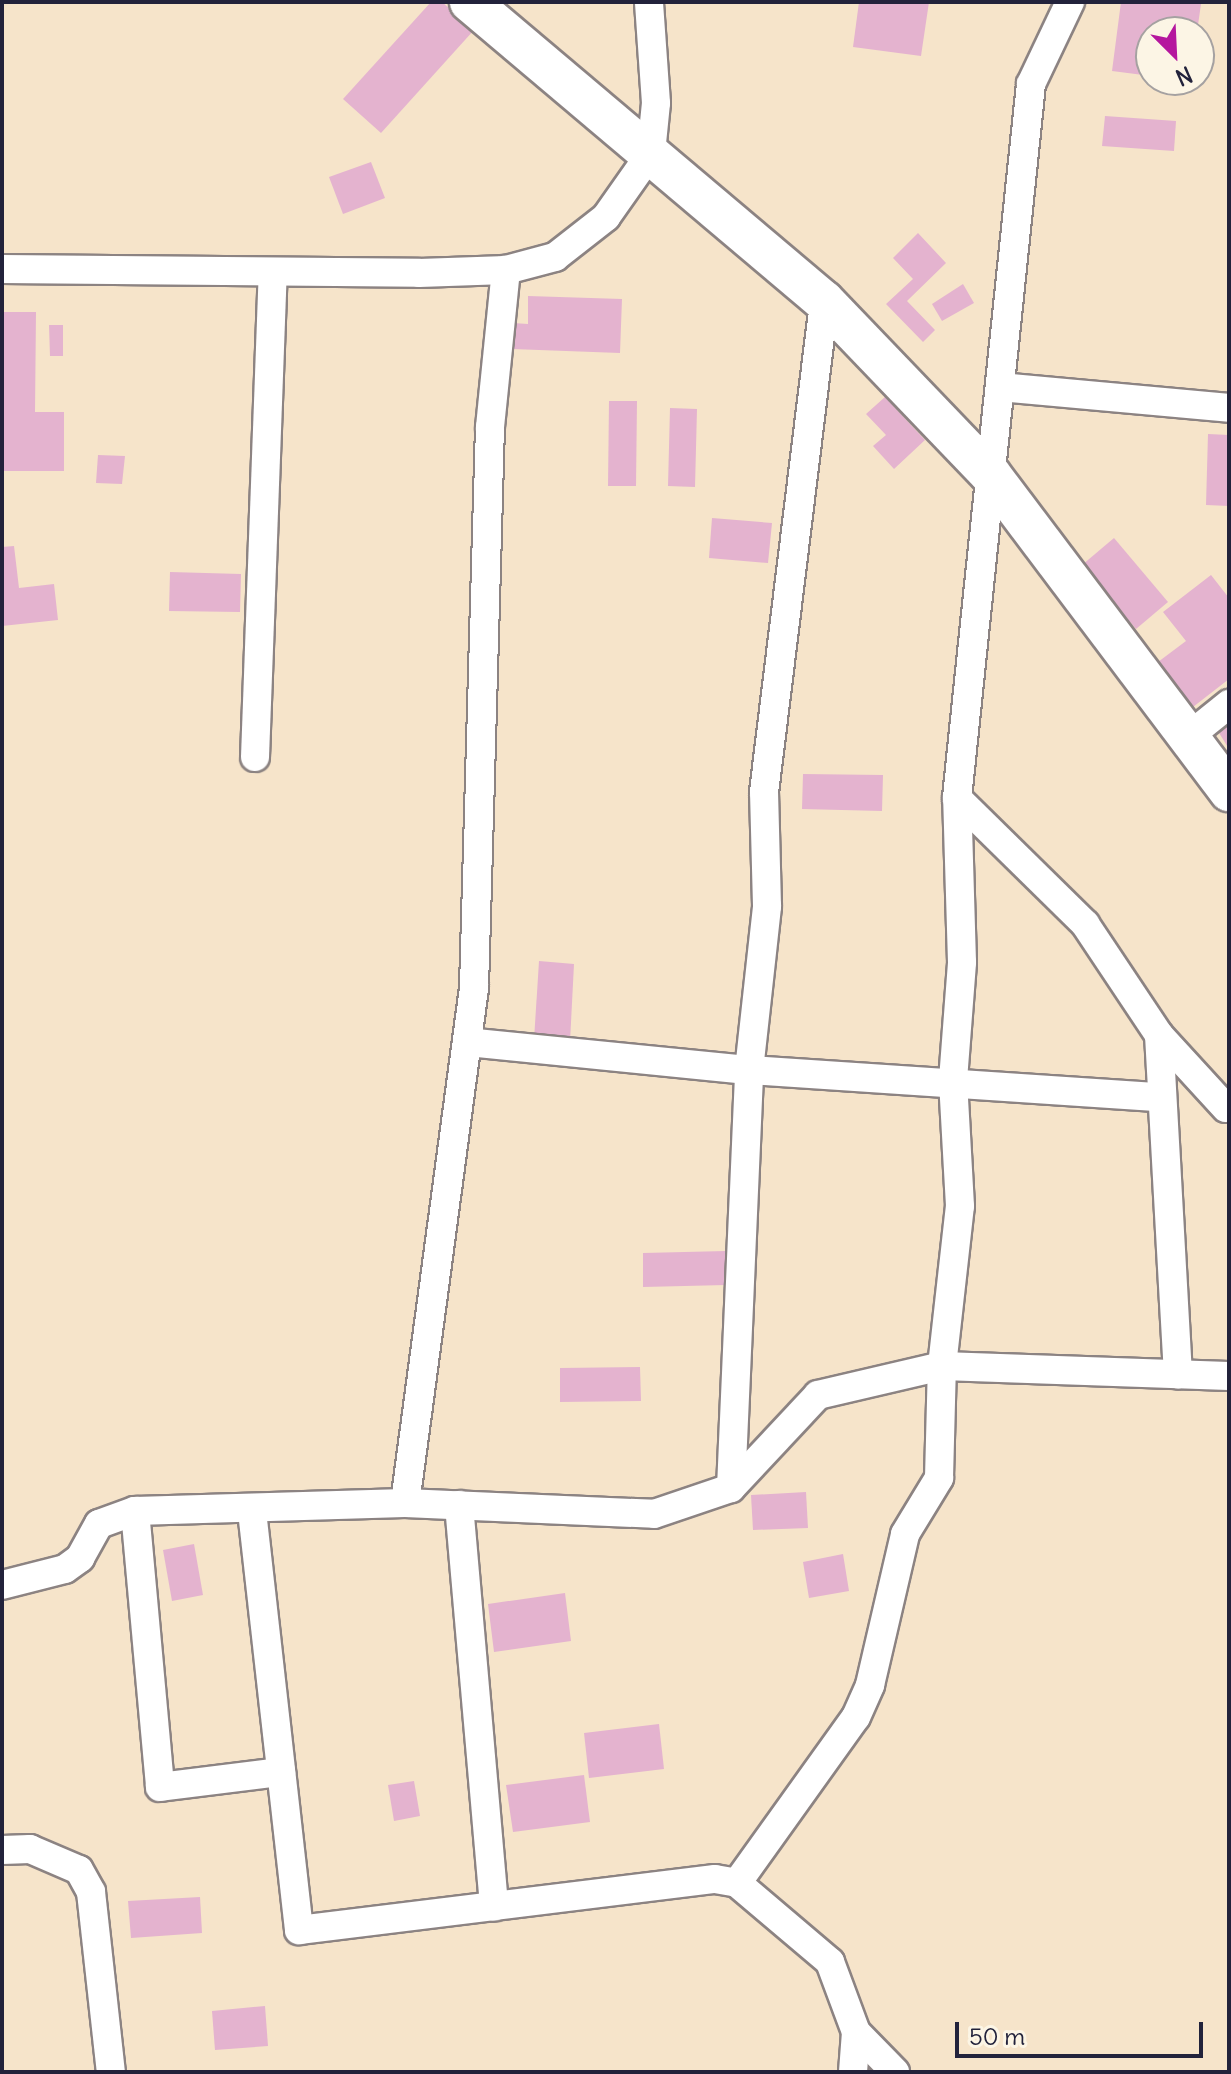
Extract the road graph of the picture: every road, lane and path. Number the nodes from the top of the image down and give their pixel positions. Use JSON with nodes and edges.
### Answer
{"nodes":[{"id":1,"x":470,"y":2,"type":"edge"},
{"id":2,"x":649,"y":2,"type":"edge"},
{"id":3,"x":1070,"y":2,"type":"edge"},
{"id":4,"x":651,"y":153,"type":"junction"},
{"id":5,"x":2,"y":269,"type":"edge"},
{"id":6,"x":506,"y":270,"type":"junction"},
{"id":7,"x":273,"y":273,"type":"junction"},
{"id":8,"x":824,"y":301,"type":"junction"},
{"id":9,"x":1000,"y":387,"type":"junction"},
{"id":10,"x":1229,"y":408,"type":"edge"},
{"id":11,"x":991,"y":475,"type":"junction"},
{"id":12,"x":1229,"y":704,"type":"edge"},
{"id":13,"x":1188,"y":737,"type":"junction"},
{"id":14,"x":255,"y":757,"type":"dead end"},
{"id":15,"x":1229,"y":791,"type":"edge"},
{"id":16,"x":957,"y":798,"type":"junction"},
{"id":17,"x":1159,"y":1035,"type":"junction"},
{"id":18,"x":467,"y":1042,"type":"junction"},
{"id":19,"x":749,"y":1070,"type":"junction"},
{"id":20,"x":953,"y":1080,"type":"junction"},
{"id":21,"x":1160,"y":1097,"type":"junction"},
{"id":22,"x":1228,"y":1108,"type":"edge"},
{"id":23,"x":942,"y":1366,"type":"junction"},
{"id":24,"x":1178,"y":1374,"type":"junction"},
{"id":25,"x":1229,"y":1376,"type":"edge"},
{"id":26,"x":731,"y":1488,"type":"junction"},
{"id":27,"x":405,"y":1503,"type":"junction"},
{"id":28,"x":459,"y":1505,"type":"junction"},
{"id":29,"x":135,"y":1511,"type":"junction"},
{"id":30,"x":252,"y":1511,"type":"junction"},
{"id":31,"x":2,"y":1585,"type":"edge"},
{"id":32,"x":281,"y":1772,"type":"junction"},
{"id":33,"x":2,"y":1850,"type":"edge"},
{"id":34,"x":737,"y":1883,"type":"junction"},
{"id":35,"x":494,"y":1906,"type":"junction"},
{"id":36,"x":856,"y":2032,"type":"junction"},
{"id":37,"x":111,"y":2072,"type":"edge"},
{"id":38,"x":853,"y":2072,"type":"edge"},
{"id":39,"x":895,"y":2072,"type":"edge"}],
"edges":[{"from":1,"to":4,"type":"street"},
{"from":2,"to":4,"type":"street"},
{"from":3,"to":9,"type":"street"},
{"from":4,"to":6,"type":"street"},
{"from":4,"to":8,"type":"street"},
{"from":5,"to":7,"type":"street"},
{"from":6,"to":7,"type":"street"},
{"from":6,"to":18,"type":"street"},
{"from":7,"to":14,"type":"street"},
{"from":8,"to":11,"type":"street"},
{"from":8,"to":19,"type":"street"},
{"from":9,"to":10,"type":"street"},
{"from":9,"to":11,"type":"street"},
{"from":11,"to":13,"type":"street"},
{"from":11,"to":16,"type":"street"},
{"from":12,"to":13,"type":"street"},
{"from":13,"to":15,"type":"street"},
{"from":16,"to":17,"type":"street"},
{"from":16,"to":20,"type":"street"},
{"from":17,"to":21,"type":"street"},
{"from":17,"to":22,"type":"street"},
{"from":18,"to":19,"type":"street"},
{"from":18,"to":27,"type":"street"},
{"from":19,"to":20,"type":"street"},
{"from":19,"to":26,"type":"street"},
{"from":20,"to":21,"type":"street"},
{"from":20,"to":23,"type":"street"},
{"from":21,"to":24,"type":"street"},
{"from":23,"to":24,"type":"street"},
{"from":23,"to":26,"type":"street"},
{"from":23,"to":34,"type":"street"},
{"from":24,"to":25,"type":"street"},
{"from":26,"to":28,"type":"street"},
{"from":27,"to":28,"type":"street"},
{"from":27,"to":30,"type":"street"},
{"from":28,"to":35,"type":"street"},
{"from":29,"to":30,"type":"street"},
{"from":29,"to":31,"type":"street"},
{"from":29,"to":32,"type":"street"},
{"from":30,"to":32,"type":"street"},
{"from":32,"to":35,"type":"street"},
{"from":33,"to":37,"type":"street"},
{"from":34,"to":35,"type":"street"},
{"from":34,"to":36,"type":"street"},
{"from":36,"to":38,"type":"street"},
{"from":36,"to":39,"type":"street"}]}
